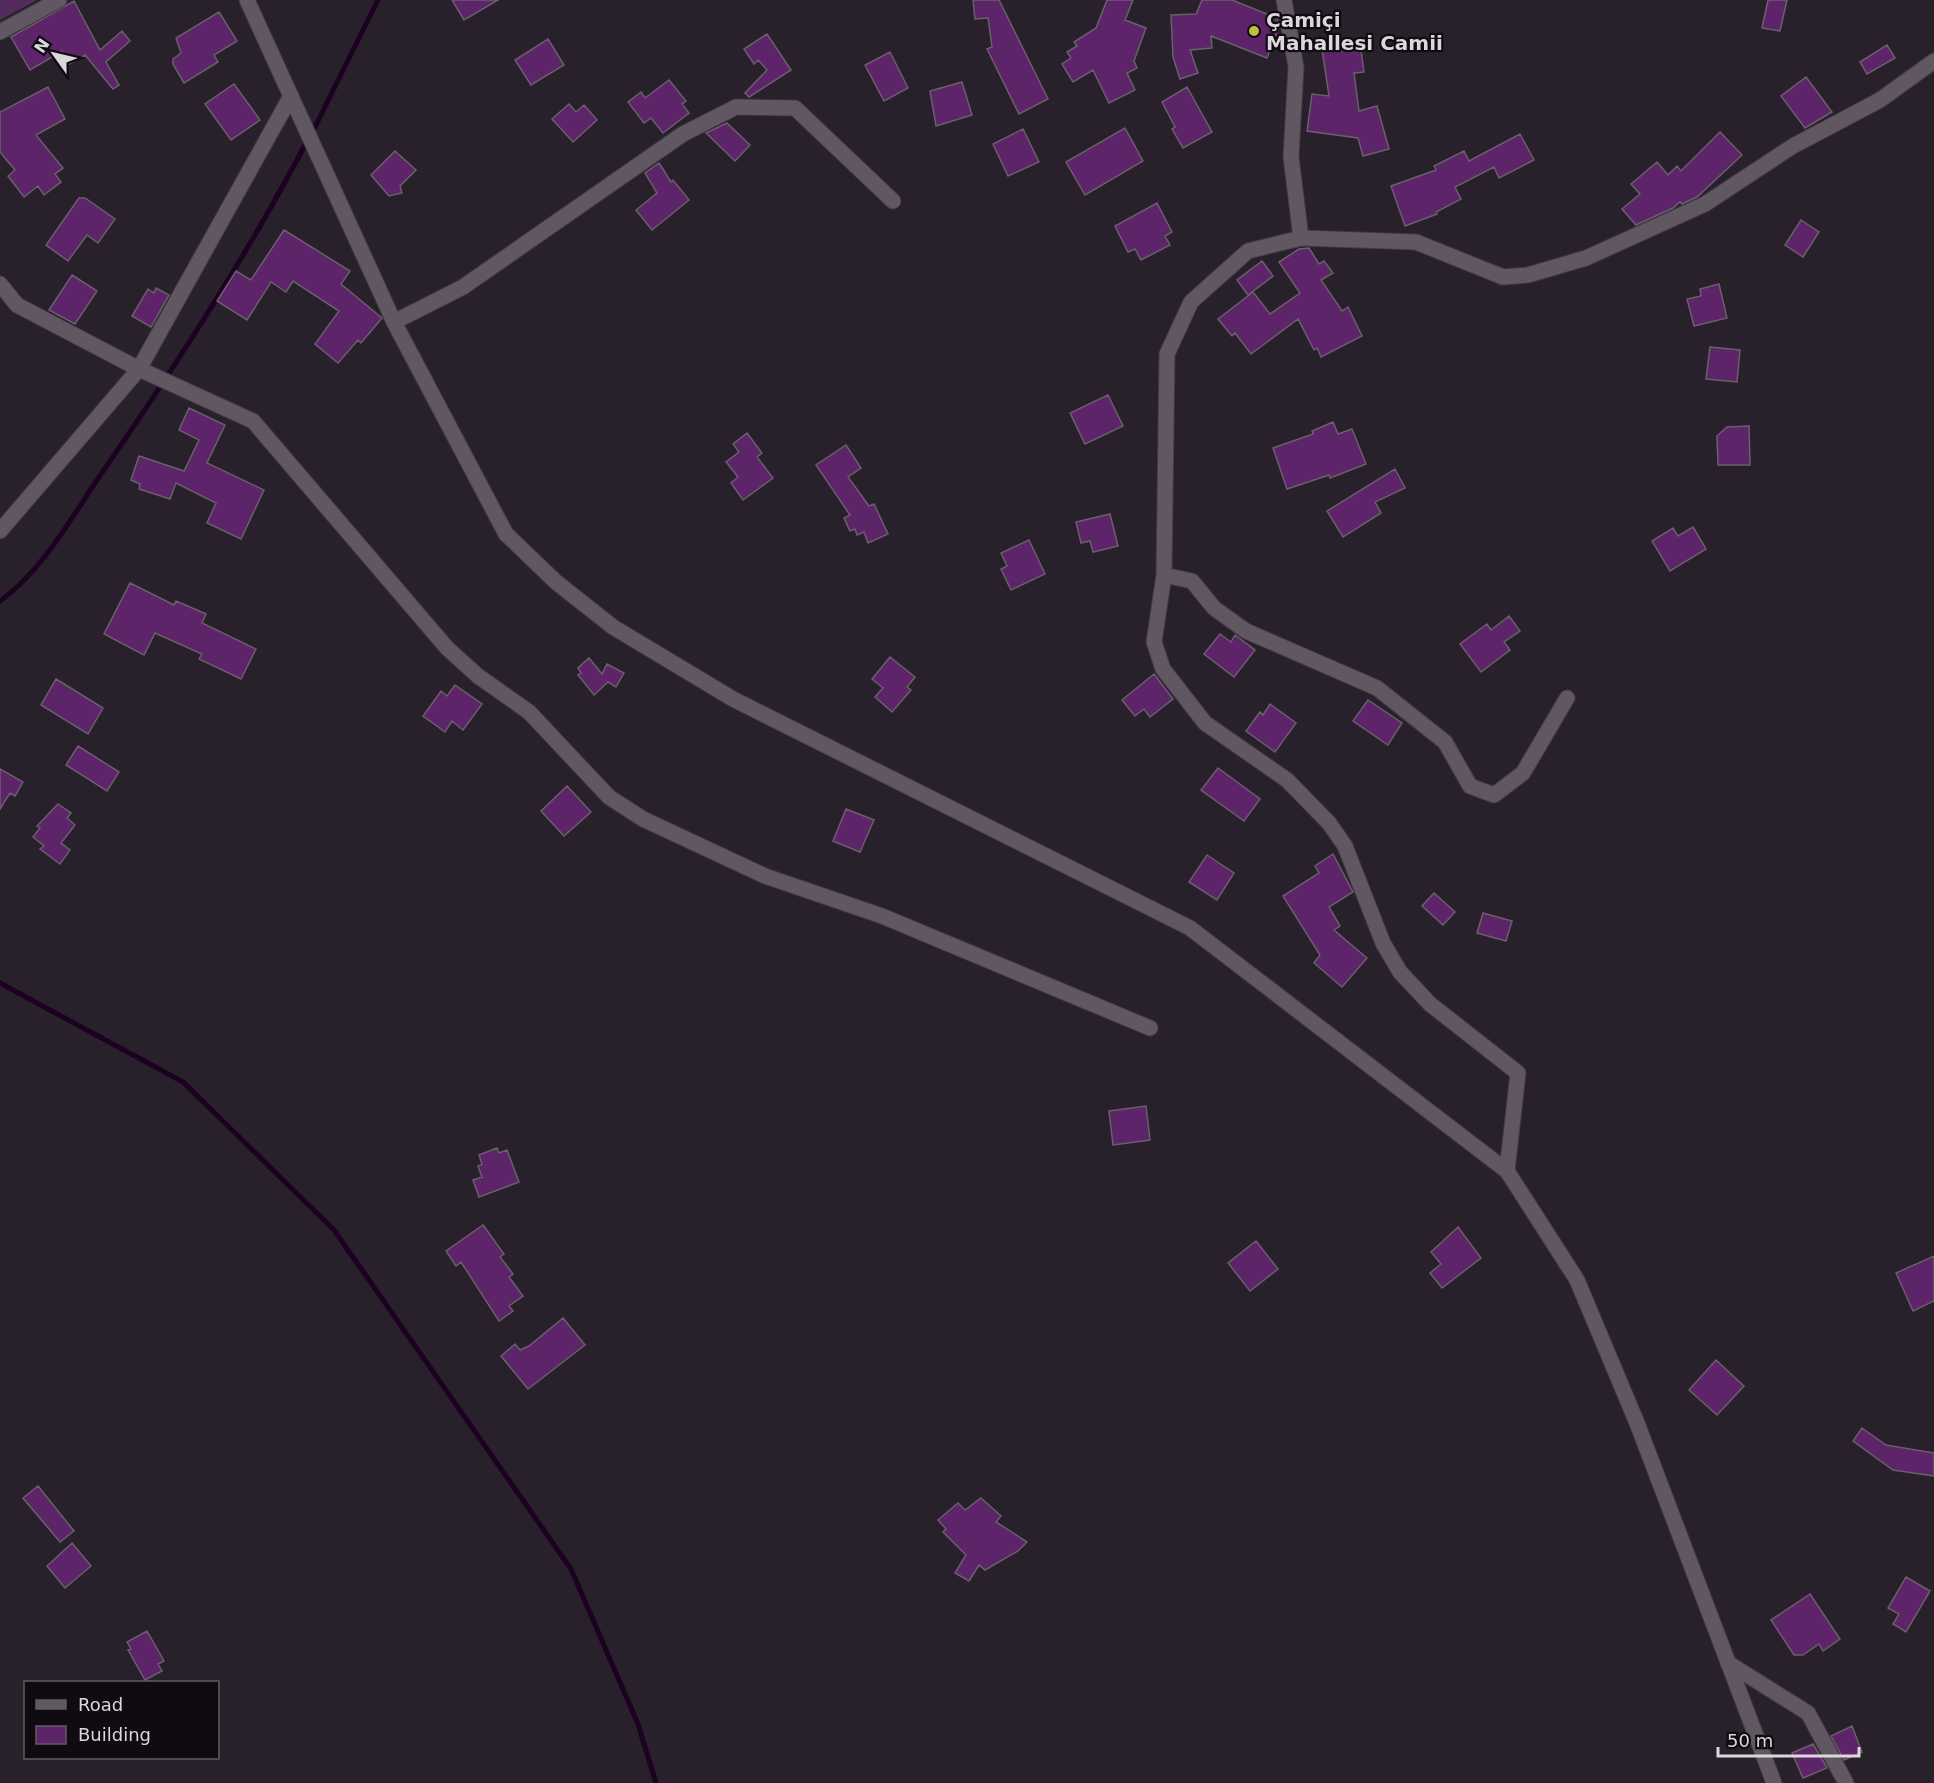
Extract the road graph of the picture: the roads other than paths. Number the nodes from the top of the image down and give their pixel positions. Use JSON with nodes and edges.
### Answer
{"nodes":[{"id":1,"x":59,"y":0,"type":"edge"},
{"id":2,"x":248,"y":0,"type":"edge"},
{"id":3,"x":1284,"y":0,"type":"edge"},
{"id":4,"x":0,"y":32,"type":"edge"},
{"id":5,"x":1934,"y":61,"type":"edge"},
{"id":6,"x":291,"y":96,"type":"junction"},
{"id":7,"x":893,"y":201,"type":"dead end"},
{"id":8,"x":1301,"y":238,"type":"junction"},
{"id":9,"x":0,"y":284,"type":"edge"},
{"id":10,"x":394,"y":322,"type":"junction"},
{"id":11,"x":139,"y":369,"type":"junction"},
{"id":12,"x":0,"y":531,"type":"edge"},
{"id":13,"x":1164,"y":574,"type":"junction"},
{"id":14,"x":1567,"y":698,"type":"dead end"},
{"id":15,"x":1150,"y":1028,"type":"dead end"},
{"id":16,"x":1507,"y":1171,"type":"junction"},
{"id":17,"x":1728,"y":1663,"type":"junction"},
{"id":18,"x":1774,"y":1783,"type":"edge"},
{"id":19,"x":1846,"y":1783,"type":"edge"}],
"edges":[{"from":1,"to":4,"type":"street"},
{"from":2,"to":6,"type":"street"},
{"from":3,"to":8,"type":"street"},
{"from":5,"to":8,"type":"street"},
{"from":6,"to":10,"type":"street"},
{"from":6,"to":11,"type":"street"},
{"from":7,"to":10,"type":"street"},
{"from":8,"to":13,"type":"street"},
{"from":9,"to":11,"type":"street"},
{"from":10,"to":16,"type":"street"},
{"from":11,"to":12,"type":"street"},
{"from":11,"to":15,"type":"street"},
{"from":13,"to":14,"type":"street"},
{"from":13,"to":16,"type":"street"},
{"from":16,"to":17,"type":"street"},
{"from":17,"to":18,"type":"street"},
{"from":17,"to":19,"type":"street"}]}
